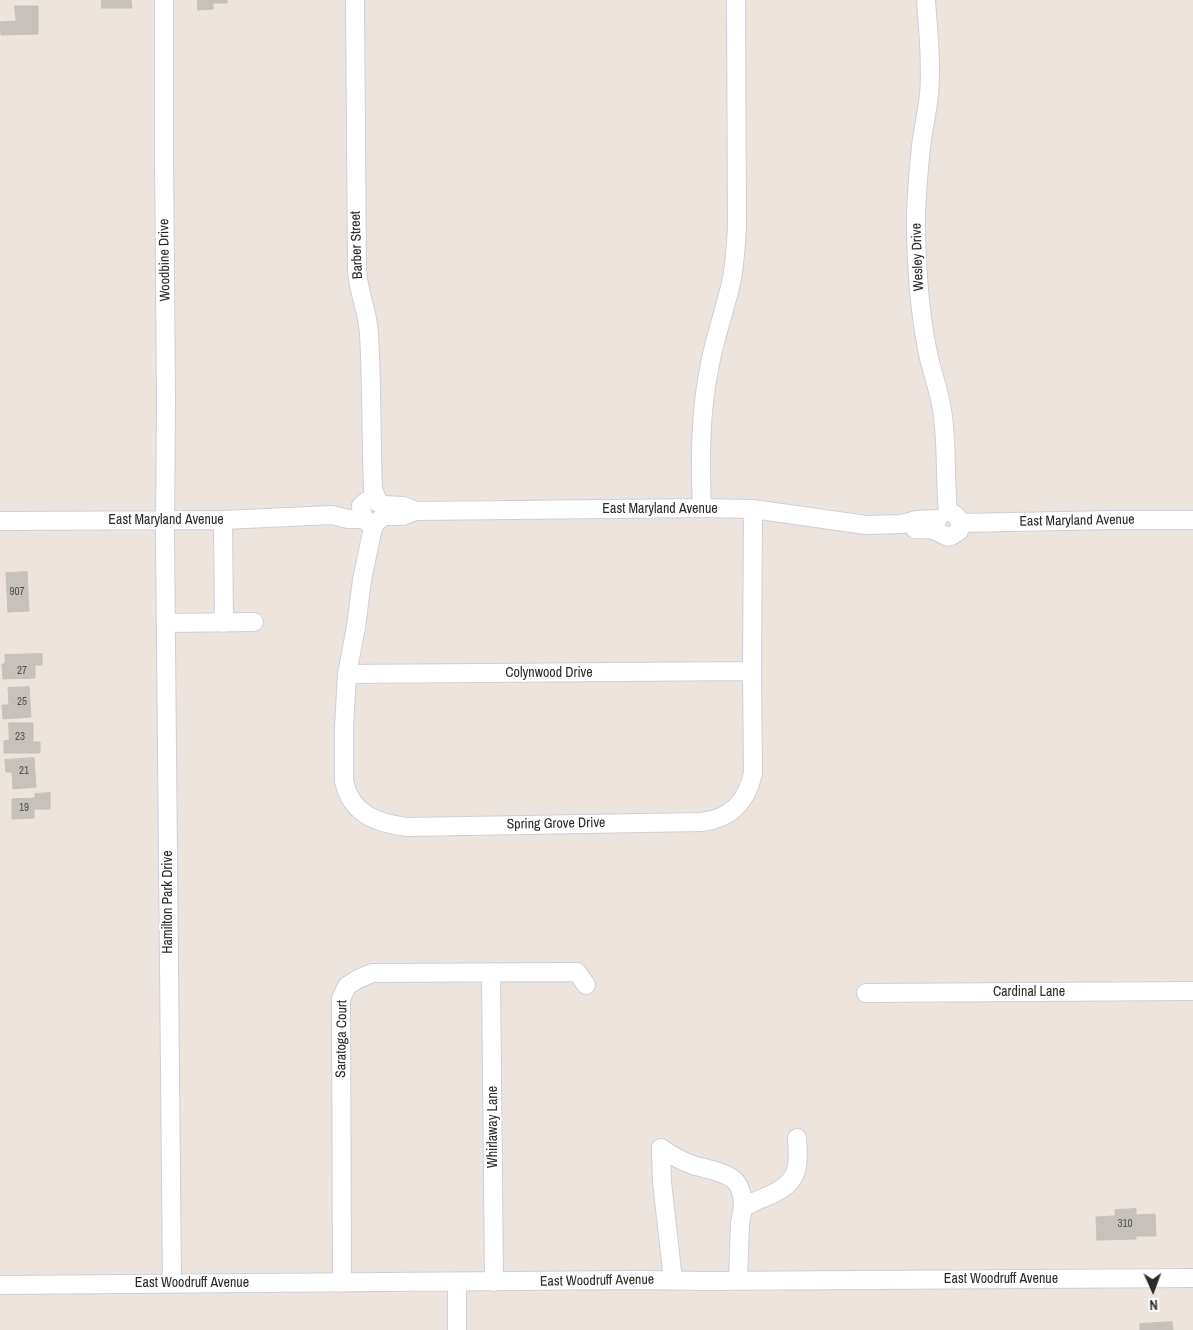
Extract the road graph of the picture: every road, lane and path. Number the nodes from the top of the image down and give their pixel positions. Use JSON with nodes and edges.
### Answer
{"nodes":[{"id":1,"x":164,"y":0,"type":"edge"},
{"id":2,"x":354,"y":0,"type":"edge"},
{"id":3,"x":736,"y":0,"type":"edge"},
{"id":4,"x":926,"y":0,"type":"edge"},
{"id":5,"x":702,"y":508,"type":"junction"},
{"id":6,"x":753,"y":509,"type":"junction"},
{"id":7,"x":372,"y":511,"type":"junction"},
{"id":8,"x":165,"y":520,"type":"junction"},
{"id":9,"x":223,"y":520,"type":"junction"},
{"id":10,"x":1193,"y":520,"type":"edge"},
{"id":11,"x":0,"y":521,"type":"edge"},
{"id":12,"x":945,"y":521,"type":"junction"},
{"id":13,"x":254,"y":622,"type":"dead end"},
{"id":14,"x":166,"y":623,"type":"junction"},
{"id":15,"x":224,"y":623,"type":"junction"},
{"id":16,"x":752,"y":671,"type":"junction"},
{"id":17,"x":347,"y":674,"type":"junction"},
{"id":18,"x":491,"y":972,"type":"junction"},
{"id":19,"x":586,"y":985,"type":"dead end"},
{"id":20,"x":1193,"y":991,"type":"edge"},
{"id":21,"x":866,"y":993,"type":"dead end"},
{"id":22,"x":797,"y":1138,"type":"dead end"},
{"id":23,"x":743,"y":1208,"type":"junction"},
{"id":24,"x":1193,"y":1278,"type":"edge"},
{"id":25,"x":673,"y":1280,"type":"junction"},
{"id":26,"x":738,"y":1280,"type":"junction"},
{"id":27,"x":457,"y":1282,"type":"junction"},
{"id":28,"x":494,"y":1282,"type":"junction"},
{"id":29,"x":342,"y":1283,"type":"junction"},
{"id":30,"x":172,"y":1284,"type":"junction"},
{"id":31,"x":0,"y":1285,"type":"edge"},
{"id":32,"x":457,"y":1330,"type":"edge"}],
"edges":[{"from":1,"to":8,"type":"street","name":"Woodbine Drive"},
{"from":2,"to":7,"type":"street","name":"Barber Street"},
{"from":3,"to":5,"type":"street"},
{"from":4,"to":12,"type":"street","name":"Wesley Drive"},
{"from":5,"to":6,"type":"street","name":"East Maryland Avenue"},
{"from":5,"to":7,"type":"street","name":"East Maryland Avenue"},
{"from":6,"to":12,"type":"street","name":"East Maryland Avenue"},
{"from":6,"to":16,"type":"street","name":"Spring Grove Drive"},
{"from":7,"to":9,"type":"street","name":"East Maryland Avenue"},
{"from":7,"to":17,"type":"street","name":"Spring Grove Drive"},
{"from":8,"to":9,"type":"street","name":"East Maryland Avenue"},
{"from":8,"to":11,"type":"street","name":"East Maryland Avenue"},
{"from":8,"to":14,"type":"street","name":"Hamilton Park Drive"},
{"from":9,"to":15,"type":"street"},
{"from":10,"to":12,"type":"street","name":"East Maryland Avenue"},
{"from":13,"to":15,"type":"street"},
{"from":14,"to":15,"type":"street"},
{"from":14,"to":30,"type":"street","name":"Hamilton Park Drive"},
{"from":16,"to":17,"type":"street","name":"Colynwood Drive"},
{"from":16,"to":17,"type":"street","name":"Spring Grove Drive"},
{"from":18,"to":19,"type":"street","name":"Saratoga Court"},
{"from":18,"to":28,"type":"street","name":"Whirlaway Lane"},
{"from":18,"to":29,"type":"street","name":"Saratoga Court"},
{"from":20,"to":21,"type":"street","name":"Cardinal Lane"},
{"from":22,"to":23,"type":"street"},
{"from":23,"to":25,"type":"street"},
{"from":23,"to":26,"type":"street"},
{"from":24,"to":26,"type":"street","name":"East Woodruff Avenue"},
{"from":25,"to":26,"type":"street","name":"East Woodruff Avenue"},
{"from":25,"to":28,"type":"street","name":"East Woodruff Avenue"},
{"from":27,"to":28,"type":"street","name":"East Woodruff Avenue"},
{"from":27,"to":29,"type":"street","name":"East Woodruff Avenue"},
{"from":27,"to":32,"type":"street"},
{"from":29,"to":30,"type":"street","name":"East Woodruff Avenue"},
{"from":30,"to":31,"type":"street","name":"East Woodruff Avenue"}]}
